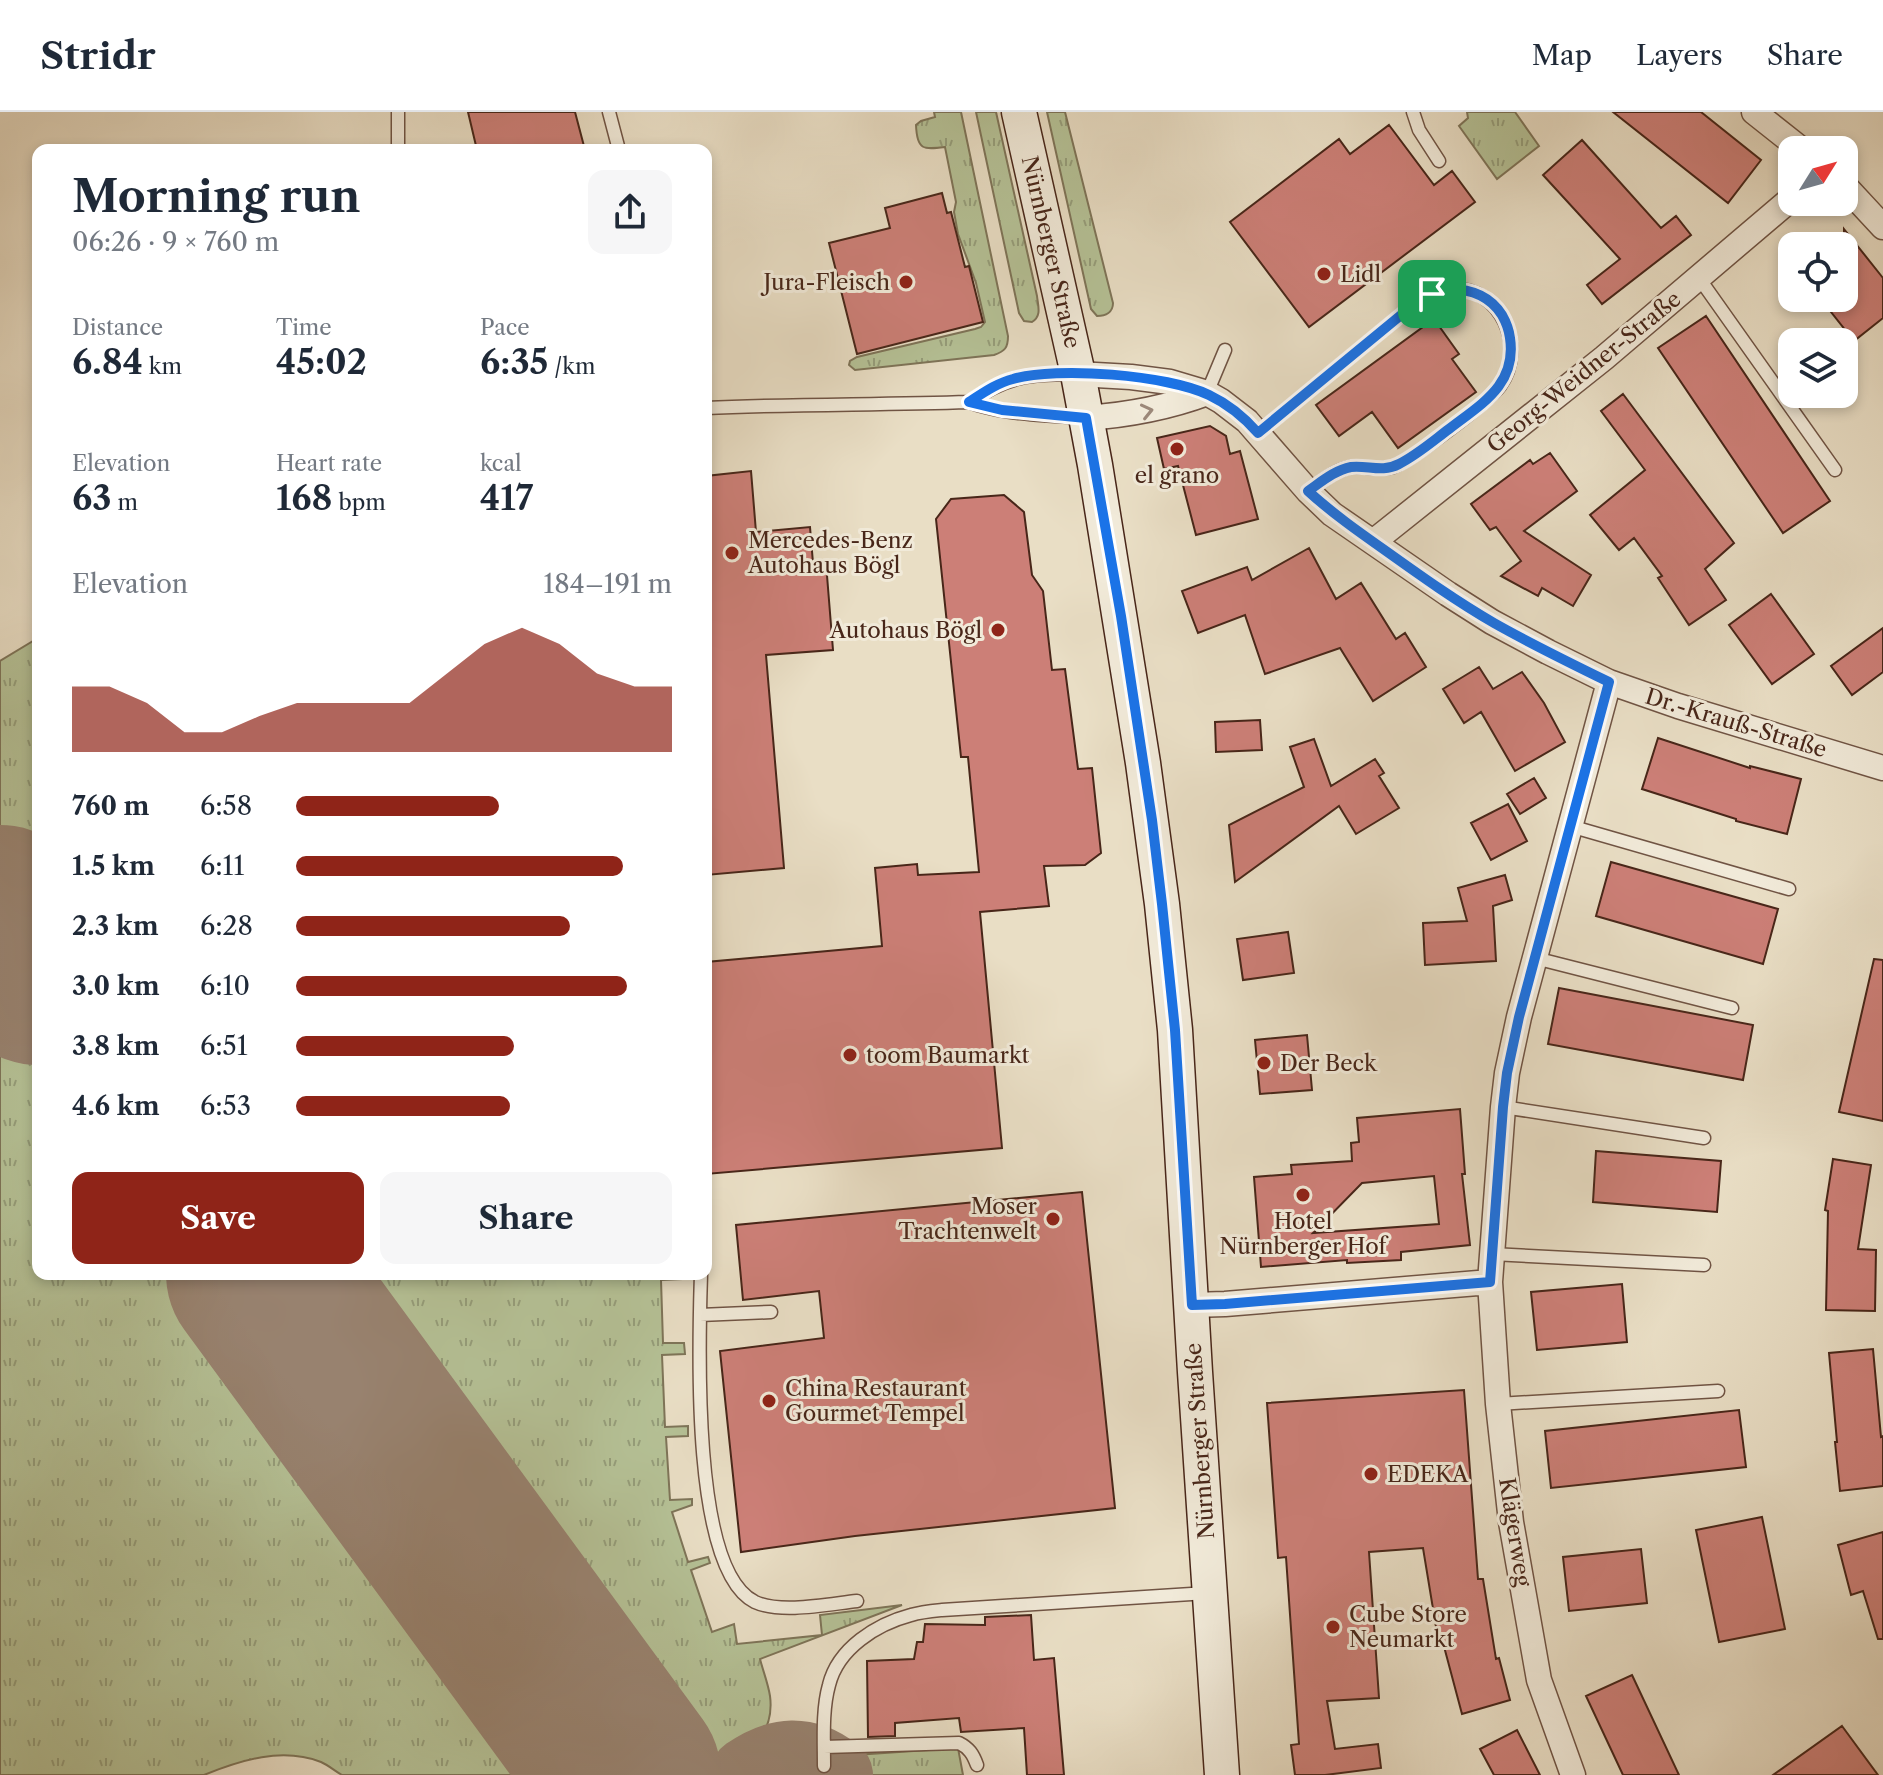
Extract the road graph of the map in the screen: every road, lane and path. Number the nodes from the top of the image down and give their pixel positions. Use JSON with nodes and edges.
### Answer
{"nodes":[{"id":1,"x":398,"y":112,"type":"edge"},
{"id":2,"x":609,"y":112,"type":"edge"},
{"id":3,"x":1019,"y":112,"type":"edge"},
{"id":4,"x":1413,"y":112,"type":"edge"},
{"id":5,"x":1754,"y":112,"type":"edge"},
{"id":6,"x":1784,"y":136,"type":"edge"},
{"id":7,"x":398,"y":144,"type":"edge"},
{"id":8,"x":617,"y":144,"type":"edge"},
{"id":9,"x":1439,"y":161,"type":"dead end"},
{"id":10,"x":1858,"y":200,"type":"edge"},
{"id":11,"x":1778,"y":210,"type":"edge"},
{"id":12,"x":1883,"y":227,"type":"edge"},
{"id":13,"x":1699,"y":278,"type":"junction"},
{"id":14,"x":1225,"y":350,"type":"dead end"},
{"id":15,"x":1078,"y":374,"type":"junction"},
{"id":16,"x":1207,"y":393,"type":"junction"},
{"id":17,"x":969,"y":402,"type":"junction"},
{"id":18,"x":712,"y":408,"type":"edge"},
{"id":19,"x":1086,"y":418,"type":"junction"},
{"id":20,"x":1258,"y":433,"type":"junction"},
{"id":21,"x":1835,"y":470,"type":"dead end"},
{"id":22,"x":1308,"y":491,"type":"junction"},
{"id":23,"x":1373,"y":542,"type":"junction"},
{"id":24,"x":1609,"y":682,"type":"junction"},
{"id":25,"x":1883,"y":768,"type":"edge"},
{"id":26,"x":1570,"y":826,"type":"junction"},
{"id":27,"x":1789,"y":889,"type":"dead end"},
{"id":28,"x":1535,"y":958,"type":"junction"},
{"id":29,"x":1732,"y":1008,"type":"dead end"},
{"id":30,"x":1503,"y":1107,"type":"junction"},
{"id":31,"x":1704,"y":1138,"type":"dead end"},
{"id":32,"x":1492,"y":1254,"type":"junction"},
{"id":33,"x":1704,"y":1265,"type":"dead end"},
{"id":34,"x":701,"y":1280,"type":"edge"},
{"id":35,"x":1490,"y":1282,"type":"junction"},
{"id":36,"x":1192,"y":1305,"type":"junction"},
{"id":37,"x":771,"y":1312,"type":"dead end"},
{"id":38,"x":700,"y":1315,"type":"junction"},
{"id":39,"x":1718,"y":1391,"type":"dead end"},
{"id":40,"x":1498,"y":1404,"type":"junction"},
{"id":41,"x":1211,"y":1592,"type":"junction"},
{"id":42,"x":857,"y":1601,"type":"dead end"},
{"id":43,"x":824,"y":1747,"type":"junction"},
{"id":44,"x":977,"y":1765,"type":"dead end"},
{"id":45,"x":824,"y":1766,"type":"dead end"},
{"id":46,"x":1222,"y":1775,"type":"edge"},
{"id":47,"x":1573,"y":1775,"type":"edge"}],
"edges":[{"from":1,"to":7,"type":"lane"},
{"from":2,"to":8,"type":"lane"},
{"from":3,"to":15,"type":"main road","name":"Nürnberger Straße"},
{"from":4,"to":9,"type":"lane"},
{"from":5,"to":6,"type":"street"},
{"from":10,"to":12,"type":"street"},
{"from":11,"to":13,"type":"street","name":"Georg-Weidner-Straße"},
{"from":13,"to":21,"type":"lane"},
{"from":13,"to":23,"type":"street","name":"Georg-Weidner-Straße"},
{"from":14,"to":16,"type":"lane"},
{"from":15,"to":16,"type":"street","name":"Dr.-Krauß-Straße"},
{"from":15,"to":17,"type":"lane"},
{"from":15,"to":19,"type":"main road","name":"Nürnberger Straße"},
{"from":19,"to":16,"type":"street","one_way":true},
{"from":16,"to":20,"type":"street","name":"Dr.-Krauß-Straße"},
{"from":17,"to":18,"type":"lane"},
{"from":17,"to":19,"type":"lane"},
{"from":19,"to":36,"type":"main road","name":"Nürnberger Straße"},
{"from":20,"to":22,"type":"street","name":"Dr.-Krauß-Straße"},
{"from":20,"to":22,"type":"lane"},
{"from":22,"to":23,"type":"street","name":"Dr.-Krauß-Straße"},
{"from":23,"to":24,"type":"street","name":"Dr.-Krauß-Straße"},
{"from":24,"to":25,"type":"street","name":"Dr.-Krauß-Straße"},
{"from":24,"to":26,"type":"street","name":"Klägerweg"},
{"from":26,"to":27,"type":"lane"},
{"from":26,"to":28,"type":"street","name":"Klägerweg"},
{"from":28,"to":29,"type":"lane"},
{"from":28,"to":30,"type":"street","name":"Klägerweg"},
{"from":30,"to":31,"type":"lane"},
{"from":30,"to":32,"type":"street","name":"Klägerweg"},
{"from":32,"to":33,"type":"lane"},
{"from":32,"to":35,"type":"street","name":"Klägerweg"},
{"from":34,"to":38,"type":"lane"},
{"from":35,"to":36,"type":"street"},
{"from":35,"to":40,"type":"street","name":"Klägerweg"},
{"from":36,"to":41,"type":"main road","name":"Nürnberger Straße"},
{"from":37,"to":38,"type":"lane"},
{"from":38,"to":42,"type":"lane"},
{"from":39,"to":40,"type":"lane"},
{"from":40,"to":47,"type":"street","name":"Klägerweg"},
{"from":41,"to":43,"type":"lane"},
{"from":41,"to":46,"type":"main road","name":"Nürnberger Straße"},
{"from":43,"to":44,"type":"lane"},
{"from":43,"to":45,"type":"lane"}]}
